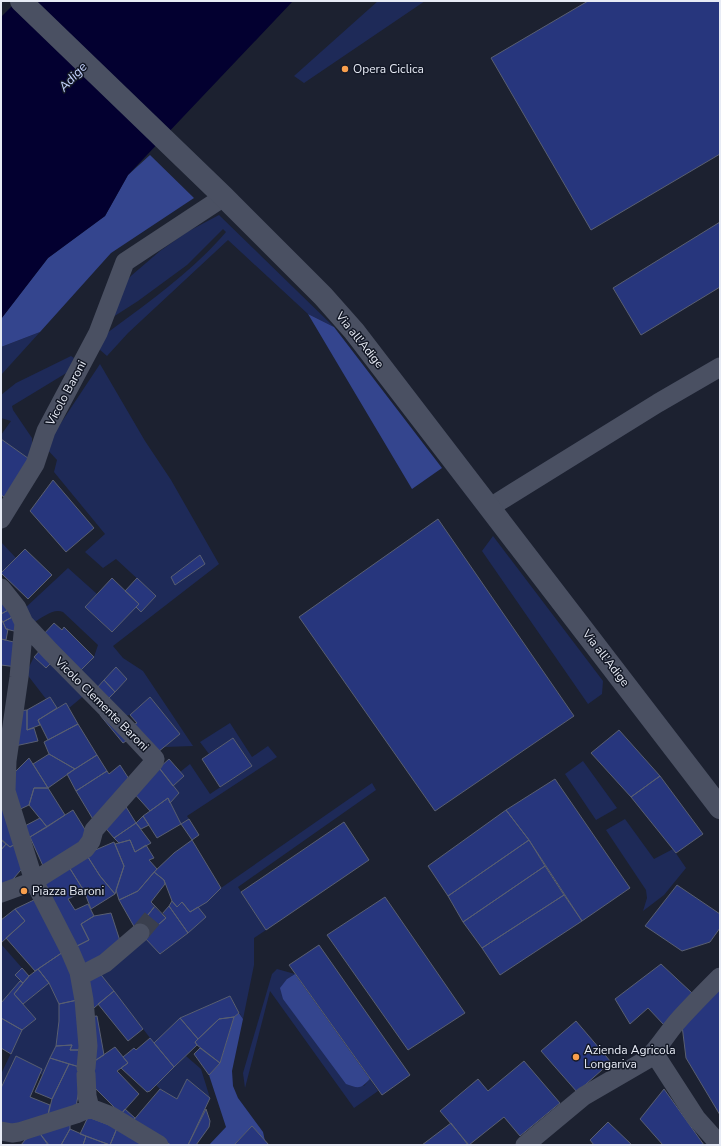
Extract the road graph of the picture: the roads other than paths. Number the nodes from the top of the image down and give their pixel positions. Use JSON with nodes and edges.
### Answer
{"nodes":[{"id":1,"x":21,"y":1,"type":"edge"},
{"id":2,"x":219,"y":191,"type":"junction"},
{"id":3,"x":720,"y":367,"type":"edge"},
{"id":4,"x":490,"y":508,"type":"junction"},
{"id":5,"x":1,"y":519,"type":"edge"},
{"id":6,"x":1,"y":588,"type":"edge"},
{"id":7,"x":24,"y":622,"type":"junction"},
{"id":8,"x":43,"y":644,"type":"junction"},
{"id":9,"x":19,"y":677,"type":"junction"},
{"id":10,"x":720,"y":808,"type":"edge"},
{"id":11,"x":34,"y":881,"type":"junction"},
{"id":12,"x":1,"y":893,"type":"edge"},
{"id":13,"x":140,"y":933,"type":"tunnel mouth"},
{"id":14,"x":80,"y":976,"type":"junction"},
{"id":15,"x":720,"y":977,"type":"edge"},
{"id":16,"x":654,"y":1053,"type":"junction"},
{"id":17,"x":90,"y":1108,"type":"junction"},
{"id":18,"x":1,"y":1131,"type":"edge"},
{"id":19,"x":159,"y":1145,"type":"edge"},
{"id":20,"x":525,"y":1145,"type":"edge"},
{"id":21,"x":720,"y":1145,"type":"edge"}],
"edges":[{"from":1,"to":2,"type":"street","name":"Via all'Adige"},
{"from":2,"to":4,"type":"street","name":"Via all'Adige"},
{"from":2,"to":5,"type":"street","name":"Vicolo Baroni"},
{"from":3,"to":4,"type":"street"},
{"from":4,"to":10,"type":"street","name":"Via all'Adige"},
{"from":6,"to":7,"type":"street","name":"Vicolo Clemente Baroni"},
{"from":7,"to":8,"type":"street","name":"Vicolo Clemente Baroni"},
{"from":7,"to":9,"type":"street"},
{"from":8,"to":9,"type":"street"},
{"from":8,"to":11,"type":"street","name":"Vicolo Clemente Baroni"},
{"from":9,"to":11,"type":"street"},
{"from":11,"to":12,"type":"street"},
{"from":11,"to":14,"type":"street"},
{"from":13,"to":14,"type":"street"},
{"from":14,"to":17,"type":"street"},
{"from":15,"to":16,"type":"street"},
{"from":16,"to":20,"type":"street"},
{"from":16,"to":21,"type":"street"},
{"from":17,"to":18,"type":"street"},
{"from":17,"to":19,"type":"street"}]}
